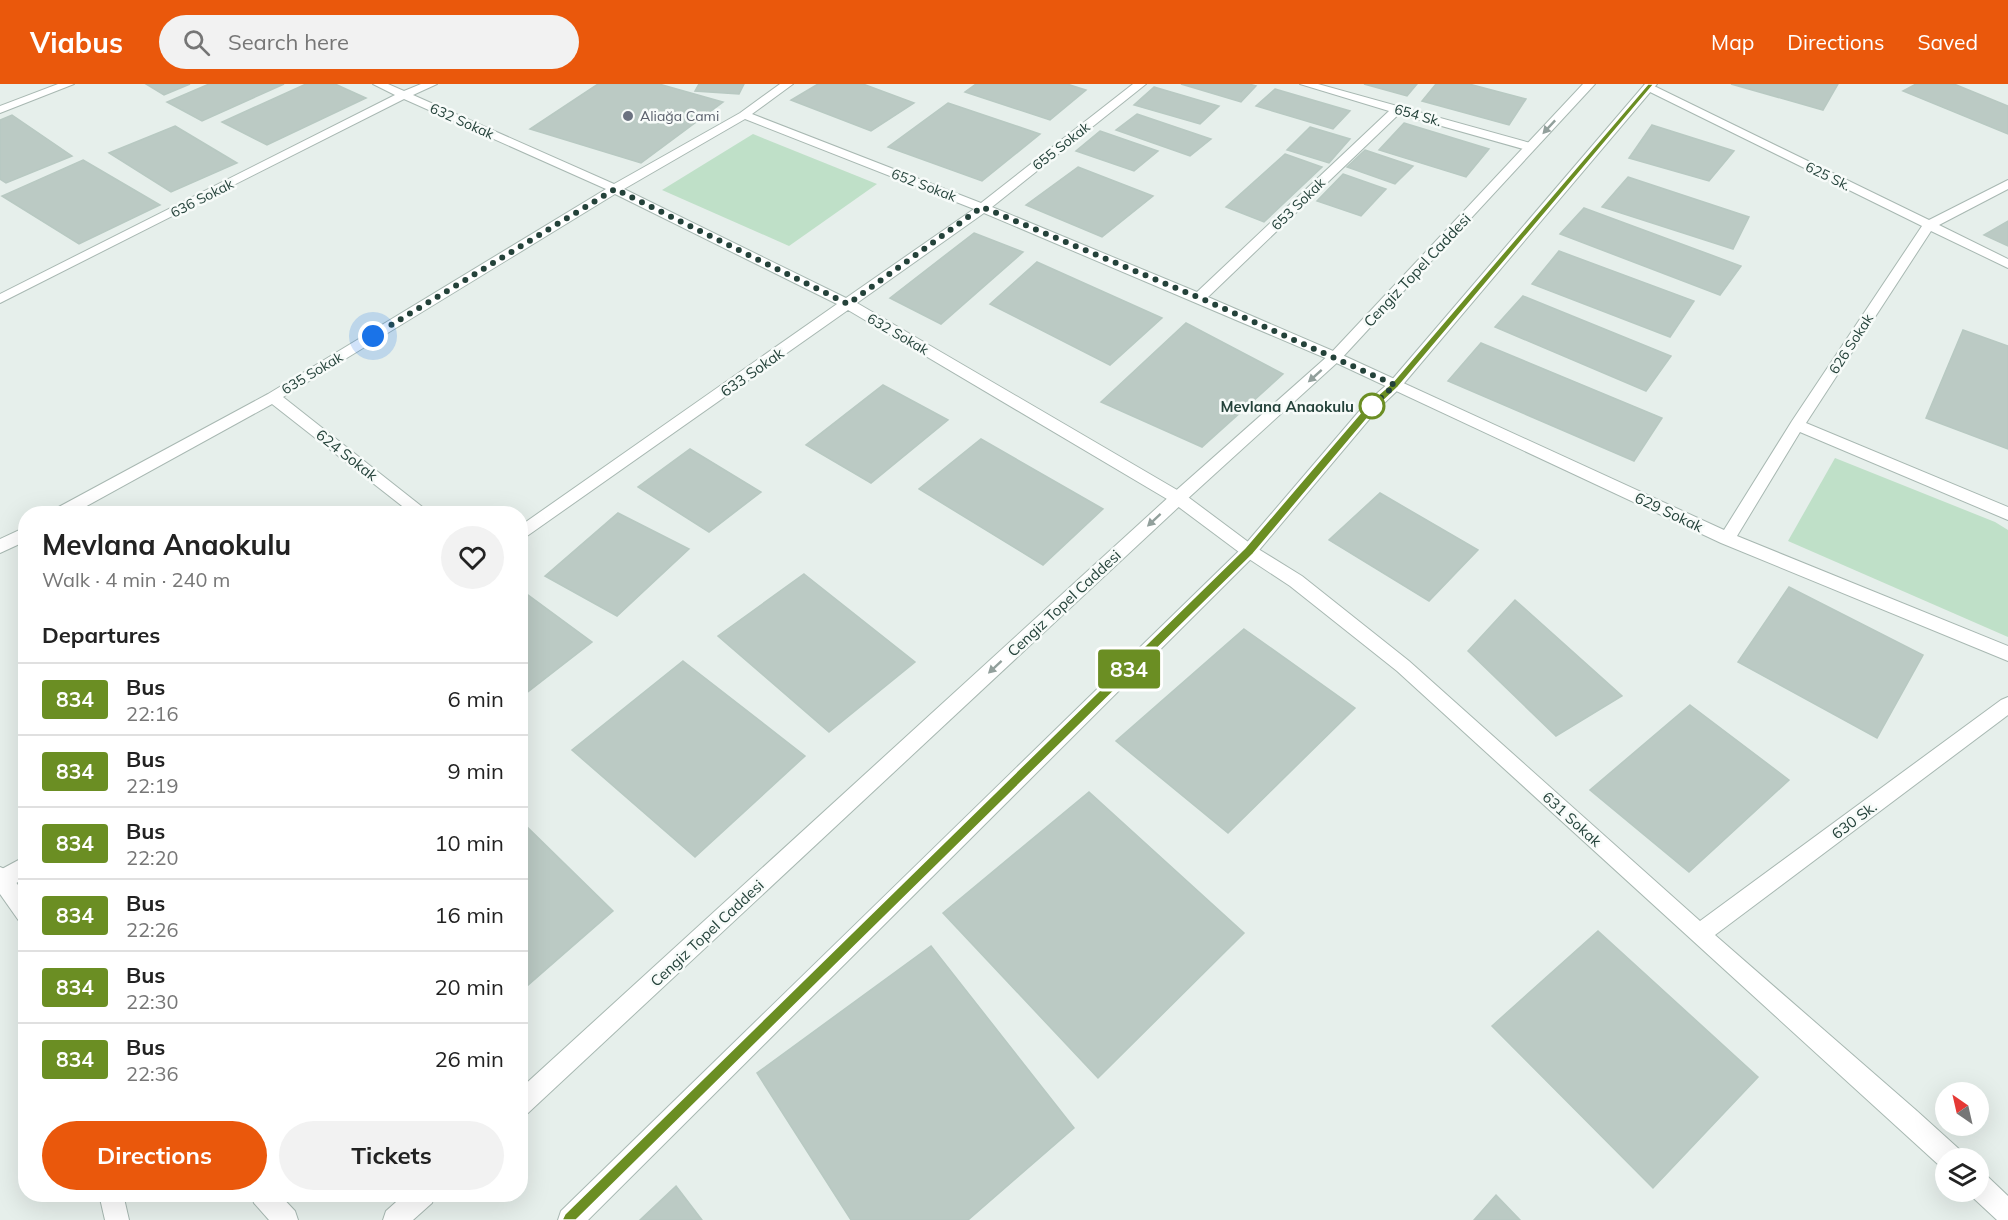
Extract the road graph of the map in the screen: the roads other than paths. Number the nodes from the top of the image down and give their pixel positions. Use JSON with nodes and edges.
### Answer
{"nodes":[{"id":1,"x":68,"y":84,"type":"edge"},
{"id":2,"x":379,"y":84,"type":"edge"},
{"id":3,"x":431,"y":84,"type":"edge"},
{"id":4,"x":787,"y":84,"type":"edge"},
{"id":5,"x":1140,"y":84,"type":"edge"},
{"id":6,"x":1306,"y":84,"type":"edge"},
{"id":7,"x":1589,"y":84,"type":"edge"},
{"id":8,"x":1649,"y":86,"type":"edge"},
{"id":9,"x":404,"y":95,"type":"junction"},
{"id":10,"x":1398,"y":109,"type":"junction"},
{"id":11,"x":0,"y":110,"type":"edge"},
{"id":12,"x":744,"y":115,"type":"junction"},
{"id":13,"x":1530,"y":147,"type":"junction"},
{"id":14,"x":2008,"y":184,"type":"edge"},
{"id":15,"x":615,"y":189,"type":"junction"},
{"id":16,"x":982,"y":207,"type":"junction"},
{"id":17,"x":1929,"y":225,"type":"junction"},
{"id":18,"x":2008,"y":264,"type":"edge"},
{"id":19,"x":1199,"y":298,"type":"junction"},
{"id":20,"x":0,"y":299,"type":"edge"},
{"id":21,"x":848,"y":304,"type":"junction"},
{"id":22,"x":1335,"y":357,"type":"junction"},
{"id":23,"x":1395,"y":385,"type":"junction"},
{"id":24,"x":273,"y":397,"type":"junction"},
{"id":25,"x":1797,"y":425,"type":"junction"},
{"id":26,"x":1178,"y":498,"type":"junction"},
{"id":27,"x":74,"y":506,"type":"edge"},
{"id":28,"x":413,"y":506,"type":"edge"},
{"id":29,"x":2008,"y":514,"type":"edge"},
{"id":30,"x":528,"y":529,"type":"edge"},
{"id":31,"x":18,"y":537,"type":"edge"},
{"id":32,"x":1727,"y":539,"type":"junction"},
{"id":33,"x":0,"y":547,"type":"edge"},
{"id":34,"x":1249,"y":551,"type":"junction"},
{"id":35,"x":2008,"y":654,"type":"edge"},
{"id":36,"x":2008,"y":705,"type":"edge"},
{"id":37,"x":18,"y":869,"type":"edge"},
{"id":38,"x":1,"y":879,"type":"edge"},
{"id":39,"x":18,"y":903,"type":"edge"},
{"id":40,"x":1699,"y":934,"type":"junction"},
{"id":41,"x":528,"y":1097,"type":"edge"},
{"id":42,"x":1939,"y":1148,"type":"edge"},
{"id":43,"x":1989,"y":1195,"type":"edge"},
{"id":44,"x":113,"y":1202,"type":"edge"},
{"id":45,"x":270,"y":1202,"type":"edge"},
{"id":46,"x":414,"y":1202,"type":"edge"},
{"id":47,"x":2008,"y":1213,"type":"edge"},
{"id":48,"x":117,"y":1220,"type":"edge"},
{"id":49,"x":286,"y":1220,"type":"edge"},
{"id":50,"x":395,"y":1220,"type":"edge"},
{"id":51,"x":570,"y":1220,"type":"edge"}],
"edges":[{"from":1,"to":11,"type":"street"},
{"from":2,"to":9,"type":"street","name":"632 Sokak"},
{"from":3,"to":9,"type":"street","name":"636 Sokak"},
{"from":4,"to":12,"type":"street","name":"635 Sokak"},
{"from":5,"to":16,"type":"street","name":"655 Sokak"},
{"from":6,"to":10,"type":"street","name":"654 Sk."},
{"from":7,"to":13,"type":"street","name":"Cengiz Topel Caddesi","one_way":true},
{"from":8,"to":17,"type":"street","name":"625 Sk."},
{"from":8,"to":23,"type":"street"},
{"from":9,"to":15,"type":"street","name":"632 Sokak"},
{"from":9,"to":20,"type":"street","name":"636 Sokak"},
{"from":10,"to":13,"type":"street","name":"654 Sk."},
{"from":10,"to":19,"type":"street","name":"653 Sokak"},
{"from":12,"to":15,"type":"street","name":"635 Sokak"},
{"from":12,"to":16,"type":"street","name":"652 Sokak"},
{"from":13,"to":22,"type":"street","name":"Cengiz Topel Caddesi"},
{"from":14,"to":17,"type":"street","name":"626 Sokak"},
{"from":15,"to":21,"type":"street","name":"632 Sokak"},
{"from":15,"to":24,"type":"street","name":"635 Sokak"},
{"from":16,"to":19,"type":"street","name":"652 Sokak"},
{"from":16,"to":21,"type":"street","name":"633 Sokak"},
{"from":17,"to":18,"type":"street","name":"625 Sk."},
{"from":17,"to":25,"type":"street","name":"626 Sokak"},
{"from":19,"to":22,"type":"street","name":"652 Sokak"},
{"from":21,"to":26,"type":"street","name":"632 Sokak"},
{"from":21,"to":30,"type":"street","name":"633 Sokak"},
{"from":22,"to":23,"type":"street","name":"629 Sokak"},
{"from":22,"to":26,"type":"street","name":"Cengiz Topel Caddesi","one_way":true},
{"from":23,"to":32,"type":"street","name":"629 Sokak"},
{"from":23,"to":34,"type":"street"},
{"from":24,"to":27,"type":"street","name":"635 Sokak"},
{"from":24,"to":28,"type":"street","name":"624 Sokak"},
{"from":25,"to":29,"type":"street"},
{"from":25,"to":32,"type":"street","name":"626 Sokak"},
{"from":26,"to":34,"type":"street","name":"631 Sokak"},
{"from":26,"to":41,"type":"street","name":"Cengiz Topel Caddesi","one_way":true},
{"from":31,"to":33,"type":"street"},
{"from":32,"to":35,"type":"street","name":"629 Sokak"},
{"from":34,"to":40,"type":"street","name":"631 Sokak"},
{"from":34,"to":51,"type":"street"},
{"from":36,"to":40,"type":"street","name":"630 Sk."},
{"from":37,"to":38,"type":"street"},
{"from":38,"to":39,"type":"street"},
{"from":40,"to":42,"type":"street","name":"631 Sokak"},
{"from":43,"to":47,"type":"street"},
{"from":44,"to":48,"type":"street"},
{"from":45,"to":49,"type":"street"},
{"from":46,"to":50,"type":"street"}]}
